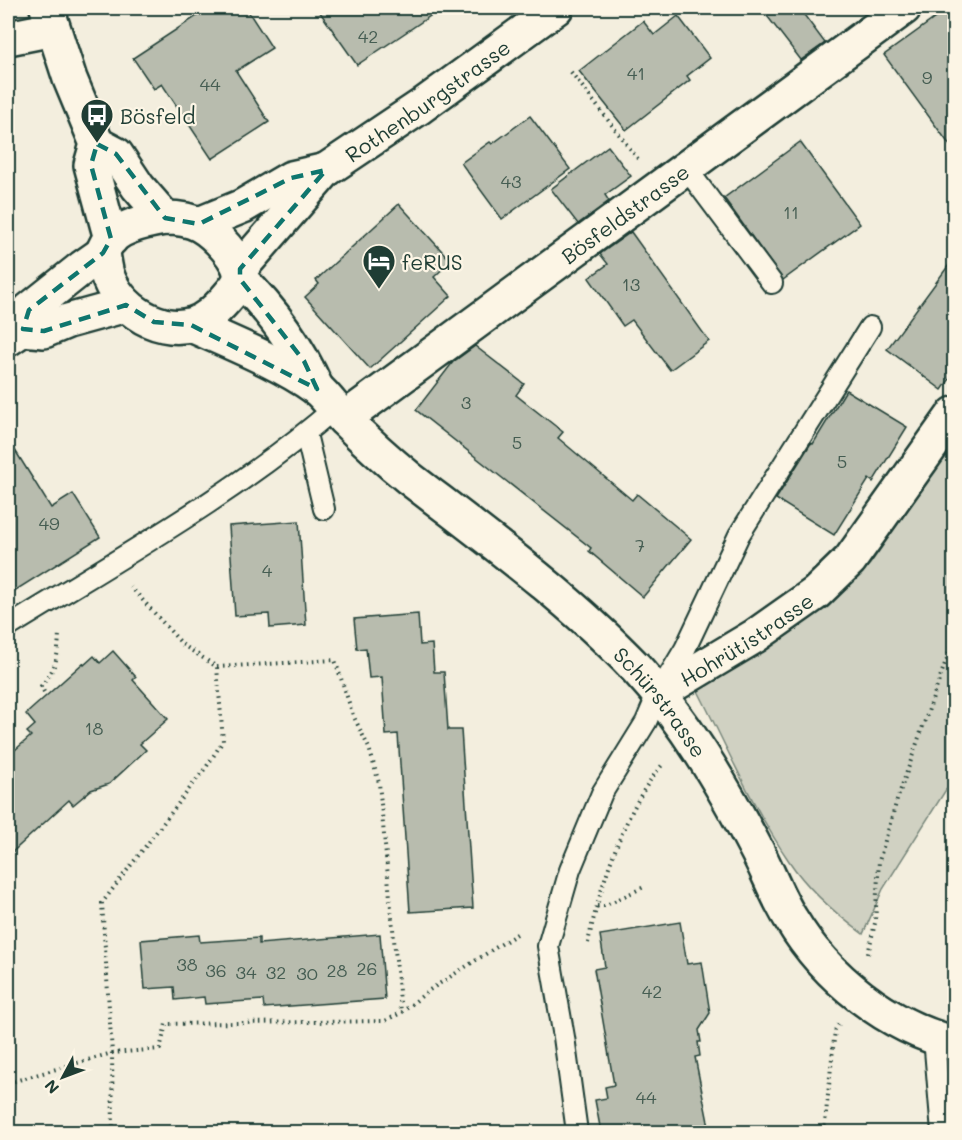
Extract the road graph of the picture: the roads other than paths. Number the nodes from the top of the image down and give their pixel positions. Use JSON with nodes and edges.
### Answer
{"nodes":[{"id":1,"x":556,"y":8,"type":"edge"},
{"id":2,"x":904,"y":8,"type":"edge"},
{"id":3,"x":50,"y":18,"type":"edge"},
{"id":4,"x":8,"y":38,"type":"edge"},
{"id":5,"x":97,"y":144,"type":"junction"},
{"id":6,"x":686,"y":168,"type":"junction"},
{"id":7,"x":326,"y":170,"type":"junction"},
{"id":8,"x":165,"y":218,"type":"junction"},
{"id":9,"x":199,"y":224,"type":"junction"},
{"id":10,"x":107,"y":246,"type":"junction"},
{"id":11,"x":240,"y":274,"type":"junction"},
{"id":12,"x":772,"y":282,"type":"dead end"},
{"id":13,"x":126,"y":305,"type":"junction"},
{"id":14,"x":191,"y":325,"type":"junction"},
{"id":15,"x":870,"y":327,"type":"dead end"},
{"id":16,"x":15,"y":334,"type":"edge"},
{"id":17,"x":332,"y":405,"type":"junction"},
{"id":18,"x":954,"y":414,"type":"edge"},
{"id":19,"x":306,"y":434,"type":"junction"},
{"id":20,"x":324,"y":509,"type":"dead end"},
{"id":21,"x":8,"y":627,"type":"edge"},
{"id":22,"x":658,"y":694,"type":"junction"},
{"id":23,"x":944,"y":1041,"type":"edge"},
{"id":24,"x":577,"y":1132,"type":"edge"},
{"id":25,"x":942,"y":1132,"type":"edge"}],
"edges":[{"from":1,"to":7,"type":"street","name":"Rothenburgstrasse"},
{"from":2,"to":6,"type":"street","name":"Bösfeldstrasse"},
{"from":3,"to":4,"type":"street"},
{"from":3,"to":5,"type":"street"},
{"from":5,"to":8,"type":"street"},
{"from":5,"to":10,"type":"street"},
{"from":6,"to":12,"type":"lane"},
{"from":6,"to":17,"type":"street","name":"Bösfeldstrasse"},
{"from":7,"to":9,"type":"street","name":"Rothenburgstrasse"},
{"from":7,"to":11,"type":"street","name":"Rothenburgstrasse"},
{"from":8,"to":9,"type":"street"},
{"from":8,"to":10,"type":"street"},
{"from":9,"to":11,"type":"street"},
{"from":10,"to":13,"type":"street"},
{"from":10,"to":16,"type":"street"},
{"from":11,"to":14,"type":"street"},
{"from":11,"to":17,"type":"street","name":"Schürstrasse"},
{"from":13,"to":14,"type":"street"},
{"from":13,"to":16,"type":"street"},
{"from":14,"to":17,"type":"street","name":"Schürstrasse"},
{"from":15,"to":22,"type":"lane","name":"Hohrütistrasse"},
{"from":17,"to":19,"type":"lane"},
{"from":17,"to":22,"type":"street","name":"Schürstrasse"},
{"from":18,"to":22,"type":"street","name":"Hohrütistrasse"},
{"from":19,"to":20,"type":"lane"},
{"from":19,"to":21,"type":"lane"},
{"from":22,"to":23,"type":"street","name":"Schürstrasse"},
{"from":22,"to":24,"type":"lane"},
{"from":23,"to":25,"type":"lane"}]}
